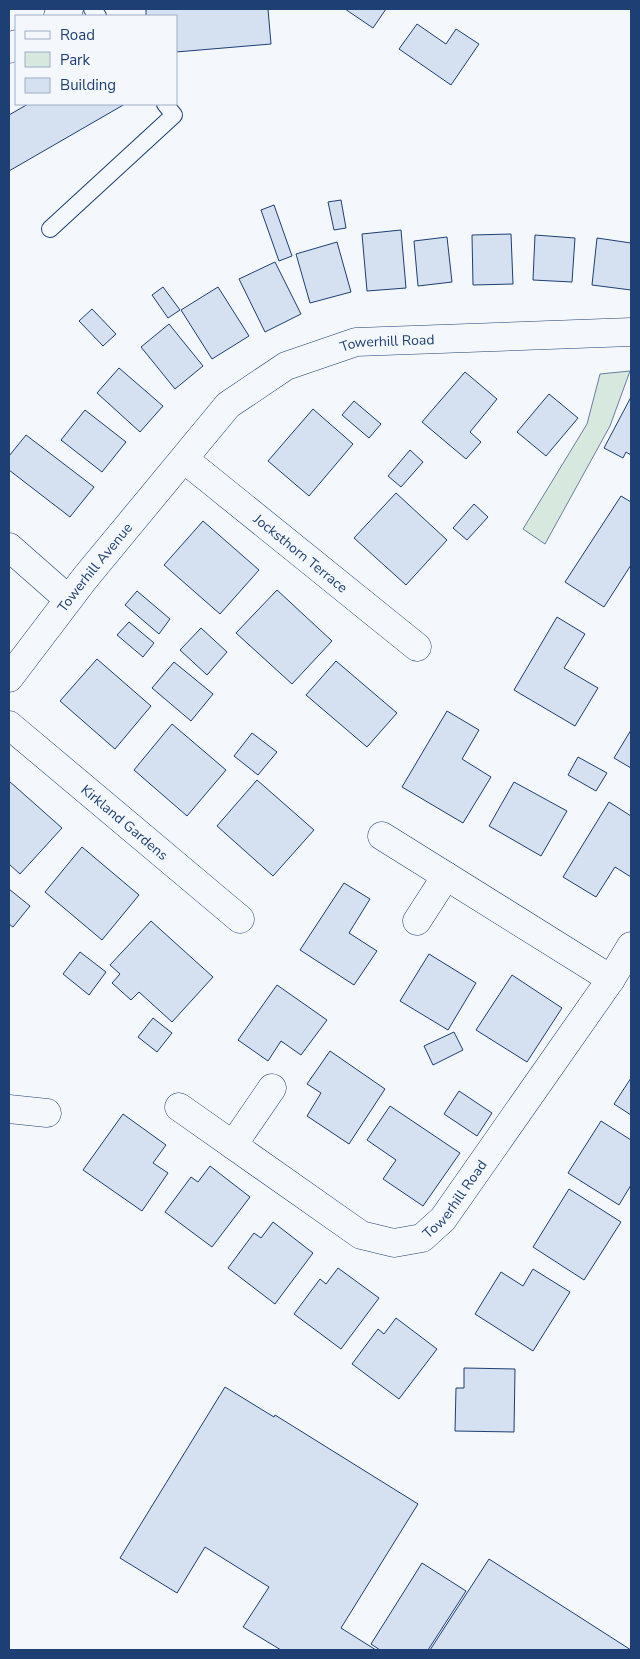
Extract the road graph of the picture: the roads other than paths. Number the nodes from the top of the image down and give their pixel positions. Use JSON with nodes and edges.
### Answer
{"nodes":[{"id":1,"x":166,"y":105,"type":"edge"},
{"id":2,"x":50,"y":229,"type":"dead end"},
{"id":3,"x":631,"y":332,"type":"edge"},
{"id":4,"x":184,"y":459,"type":"junction"},
{"id":5,"x":9,"y":547,"type":"edge"},
{"id":6,"x":68,"y":599,"type":"junction"},
{"id":7,"x":417,"y":647,"type":"dead end"},
{"id":8,"x":9,"y":678,"type":"edge"},
{"id":9,"x":9,"y":725,"type":"edge"},
{"id":10,"x":382,"y":836,"type":"dead end"},
{"id":11,"x":446,"y":876,"type":"junction"},
{"id":12,"x":240,"y":919,"type":"dead end"},
{"id":13,"x":416,"y":921,"type":"dead end"},
{"id":14,"x":631,"y":946,"type":"edge"},
{"id":15,"x":611,"y":979,"type":"junction"},
{"id":16,"x":272,"y":1088,"type":"dead end"},
{"id":17,"x":179,"y":1107,"type":"dead end"},
{"id":18,"x":9,"y":1109,"type":"edge"},
{"id":19,"x":47,"y":1113,"type":"dead end"},
{"id":20,"x":233,"y":1145,"type":"junction"}],
"edges":[{"from":1,"to":2,"type":"lane"},
{"from":3,"to":4,"type":"street","name":"Towerhill Road"},
{"from":4,"to":6,"type":"street","name":"Towerhill Avenue"},
{"from":4,"to":7,"type":"street","name":"Jocksthorn Terrace"},
{"from":5,"to":6,"type":"street"},
{"from":6,"to":8,"type":"street","name":"Towerhill Avenue"},
{"from":9,"to":12,"type":"street","name":"Kirkland Gardens"},
{"from":10,"to":11,"type":"street"},
{"from":11,"to":13,"type":"street"},
{"from":11,"to":15,"type":"street"},
{"from":14,"to":15,"type":"street","name":"Towerhill Road"},
{"from":15,"to":20,"type":"street","name":"Towerhill Road"},
{"from":16,"to":20,"type":"street"},
{"from":17,"to":20,"type":"street","name":"Towerhill Road"},
{"from":18,"to":19,"type":"street"}]}
